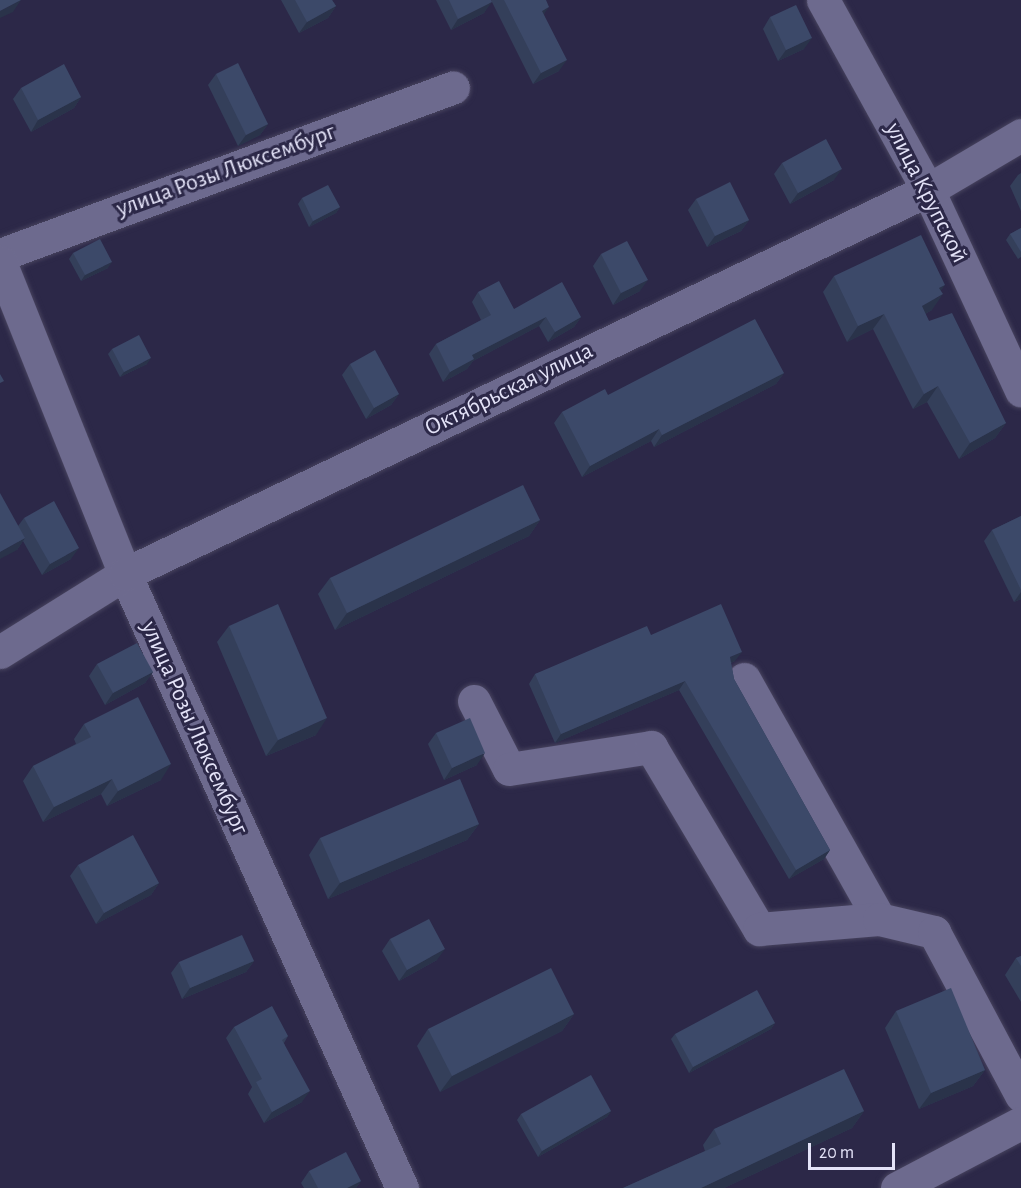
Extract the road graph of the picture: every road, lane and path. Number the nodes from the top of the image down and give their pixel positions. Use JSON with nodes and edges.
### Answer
{"nodes":[{"id":1,"x":823,"y":0,"type":"edge"},
{"id":2,"x":453,"y":87,"type":"dead end"},
{"id":3,"x":1021,"y":135,"type":"edge"},
{"id":4,"x":928,"y":190,"type":"junction"},
{"id":5,"x":0,"y":255,"type":"edge"},
{"id":6,"x":0,"y":262,"type":"edge"},
{"id":7,"x":1021,"y":390,"type":"edge"},
{"id":8,"x":125,"y":574,"type":"junction"},
{"id":9,"x":0,"y":652,"type":"edge"},
{"id":10,"x":744,"y":679,"type":"dead end"},
{"id":11,"x":474,"y":701,"type":"dead end"},
{"id":12,"x":879,"y":919,"type":"junction"},
{"id":13,"x":1021,"y":1095,"type":"edge"},
{"id":14,"x":1021,"y":1123,"type":"edge"},
{"id":15,"x":402,"y":1188,"type":"edge"},
{"id":16,"x":897,"y":1188,"type":"edge"}],
"edges":[{"from":1,"to":4,"type":"street","name":"улица Крупской"},
{"from":2,"to":5,"type":"street","name":"улица Розы Люксембург"},
{"from":3,"to":4,"type":"street","name":"Октябрьская улица"},
{"from":4,"to":7,"type":"street","name":"улица Крупской"},
{"from":4,"to":8,"type":"street","name":"Октябрьская улица"},
{"from":6,"to":8,"type":"street","name":"улица Розы Люксембург"},
{"from":8,"to":9,"type":"street","name":"Октябрьская улица"},
{"from":8,"to":15,"type":"street","name":"улица Розы Люксембург"},
{"from":10,"to":12,"type":"street"},
{"from":11,"to":12,"type":"street"},
{"from":12,"to":13,"type":"street"},
{"from":14,"to":16,"type":"street"}]}
